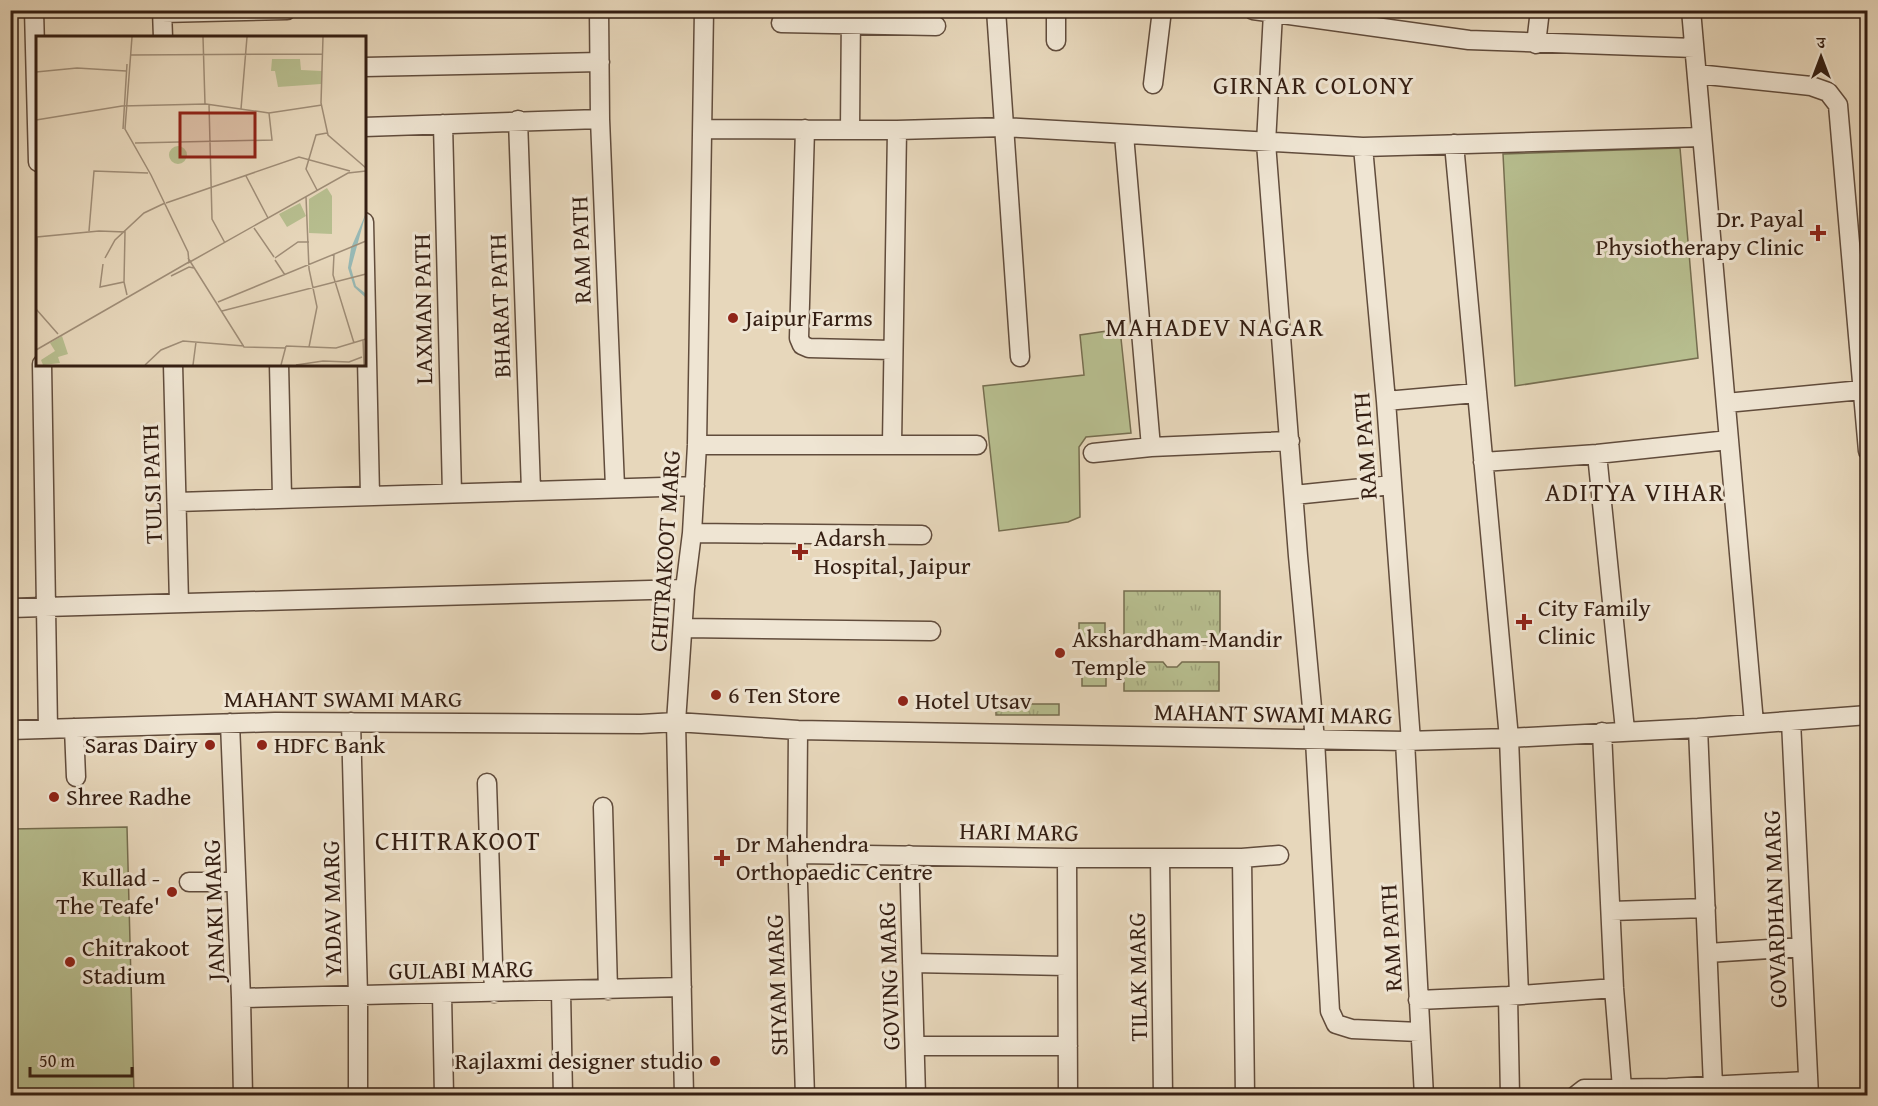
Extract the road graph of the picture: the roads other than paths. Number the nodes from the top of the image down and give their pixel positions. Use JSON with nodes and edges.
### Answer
{"nodes":[{"id":1,"x":34,"y":10,"type":"edge"},
{"id":2,"x":287,"y":10,"type":"edge"},
{"id":3,"x":599,"y":10,"type":"edge"},
{"id":4,"x":704,"y":10,"type":"edge"},
{"id":5,"x":996,"y":10,"type":"edge"},
{"id":6,"x":1056,"y":10,"type":"edge"},
{"id":7,"x":1162,"y":10,"type":"edge"},
{"id":8,"x":1253,"y":10,"type":"edge"},
{"id":9,"x":1540,"y":10,"type":"edge"},
{"id":10,"x":1691,"y":10,"type":"edge"},
{"id":11,"x":162,"y":12,"type":"edge"},
{"id":12,"x":1273,"y":14,"type":"junction"},
{"id":13,"x":851,"y":18,"type":"edge"},
{"id":14,"x":782,"y":23,"type":"dead end"},
{"id":15,"x":936,"y":26,"type":"dead end"},
{"id":16,"x":163,"y":36,"type":"edge"},
{"id":17,"x":1056,"y":41,"type":"dead end"},
{"id":18,"x":1536,"y":44,"type":"junction"},
{"id":19,"x":1694,"y":48,"type":"junction"},
{"id":20,"x":600,"y":62,"type":"junction"},
{"id":21,"x":366,"y":67,"type":"edge"},
{"id":22,"x":1696,"y":74,"type":"junction"},
{"id":23,"x":1153,"y":84,"type":"dead end"},
{"id":24,"x":36,"y":86,"type":"edge"},
{"id":25,"x":600,"y":119,"type":"junction"},
{"id":26,"x":518,"y":120,"type":"junction"},
{"id":27,"x":443,"y":124,"type":"junction"},
{"id":28,"x":366,"y":127,"type":"edge"},
{"id":29,"x":1004,"y":127,"type":"junction"},
{"id":30,"x":704,"y":129,"type":"junction"},
{"id":31,"x":805,"y":129,"type":"junction"},
{"id":32,"x":850,"y":129,"type":"junction"},
{"id":33,"x":897,"y":130,"type":"junction"},
{"id":34,"x":1124,"y":135,"type":"junction"},
{"id":35,"x":1701,"y":138,"type":"junction"},
{"id":36,"x":1266,"y":143,"type":"junction"},
{"id":37,"x":1454,"y":144,"type":"junction"},
{"id":38,"x":1363,"y":147,"type":"junction"},
{"id":39,"x":366,"y":313,"type":"edge"},
{"id":40,"x":892,"y":350,"type":"junction"},
{"id":41,"x":1020,"y":357,"type":"dead end"},
{"id":42,"x":42,"y":366,"type":"edge"},
{"id":43,"x":173,"y":366,"type":"edge"},
{"id":44,"x":279,"y":366,"type":"edge"},
{"id":45,"x":1476,"y":393,"type":"junction"},
{"id":46,"x":1864,"y":398,"type":"edge"},
{"id":47,"x":1386,"y":401,"type":"junction"},
{"id":48,"x":1726,"y":403,"type":"junction"},
{"id":49,"x":1729,"y":440,"type":"junction"},
{"id":50,"x":1290,"y":441,"type":"junction"},
{"id":51,"x":892,"y":444,"type":"junction"},
{"id":52,"x":697,"y":445,"type":"junction"},
{"id":53,"x":977,"y":445,"type":"dead end"},
{"id":54,"x":1151,"y":447,"type":"junction"},
{"id":55,"x":1868,"y":451,"type":"edge"},
{"id":56,"x":1093,"y":453,"type":"dead end"},
{"id":57,"x":1597,"y":454,"type":"junction"},
{"id":58,"x":1483,"y":462,"type":"junction"},
{"id":59,"x":1392,"y":485,"type":"junction"},
{"id":60,"x":694,"y":486,"type":"junction"},
{"id":61,"x":615,"y":487,"type":"junction"},
{"id":62,"x":531,"y":490,"type":"junction"},
{"id":63,"x":452,"y":493,"type":"junction"},
{"id":64,"x":370,"y":495,"type":"junction"},
{"id":65,"x":1294,"y":495,"type":"junction"},
{"id":66,"x":282,"y":498,"type":"junction"},
{"id":67,"x":177,"y":502,"type":"junction"},
{"id":68,"x":692,"y":533,"type":"junction"},
{"id":69,"x":922,"y":535,"type":"dead end"},
{"id":70,"x":685,"y":589,"type":"junction"},
{"id":71,"x":179,"y":603,"type":"junction"},
{"id":72,"x":46,"y":607,"type":"junction"},
{"id":73,"x":10,"y":608,"type":"edge"},
{"id":74,"x":683,"y":628,"type":"junction"},
{"id":75,"x":931,"y":631,"type":"dead end"},
{"id":76,"x":1868,"y":715,"type":"edge"},
{"id":77,"x":1791,"y":720,"type":"junction"},
{"id":78,"x":351,"y":722,"type":"junction"},
{"id":79,"x":676,"y":722,"type":"junction"},
{"id":80,"x":230,"y":723,"type":"junction"},
{"id":81,"x":1754,"y":723,"type":"junction"},
{"id":82,"x":74,"y":728,"type":"junction"},
{"id":83,"x":1698,"y":728,"type":"junction"},
{"id":84,"x":48,"y":729,"type":"junction"},
{"id":85,"x":10,"y":730,"type":"edge"},
{"id":86,"x":798,"y":730,"type":"junction"},
{"id":87,"x":1624,"y":730,"type":"junction"},
{"id":88,"x":1602,"y":732,"type":"junction"},
{"id":89,"x":1509,"y":738,"type":"junction"},
{"id":90,"x":1315,"y":740,"type":"junction"},
{"id":91,"x":1408,"y":741,"type":"junction"},
{"id":92,"x":76,"y":777,"type":"dead end"},
{"id":93,"x":487,"y":783,"type":"dead end"},
{"id":94,"x":603,"y":807,"type":"dead end"},
{"id":95,"x":797,"y":854,"type":"junction"},
{"id":96,"x":909,"y":855,"type":"junction"},
{"id":97,"x":1279,"y":855,"type":"dead end"},
{"id":98,"x":1067,"y":858,"type":"junction"},
{"id":99,"x":1160,"y":858,"type":"junction"},
{"id":100,"x":1242,"y":858,"type":"junction"},
{"id":101,"x":189,"y":882,"type":"dead end"},
{"id":102,"x":235,"y":882,"type":"junction"},
{"id":103,"x":1706,"y":908,"type":"junction"},
{"id":104,"x":1611,"y":911,"type":"junction"},
{"id":105,"x":1801,"y":947,"type":"junction"},
{"id":106,"x":1708,"y":953,"type":"junction"},
{"id":107,"x":912,"y":963,"type":"junction"},
{"id":108,"x":1066,"y":966,"type":"junction"},
{"id":109,"x":681,"y":987,"type":"junction"},
{"id":110,"x":1614,"y":988,"type":"junction"},
{"id":111,"x":608,"y":990,"type":"junction"},
{"id":112,"x":561,"y":991,"type":"junction"},
{"id":113,"x":494,"y":993,"type":"junction"},
{"id":114,"x":442,"y":994,"type":"junction"},
{"id":115,"x":358,"y":996,"type":"junction"},
{"id":116,"x":1513,"y":996,"type":"junction"},
{"id":117,"x":242,"y":998,"type":"junction"},
{"id":118,"x":1418,"y":1000,"type":"junction"},
{"id":119,"x":1419,"y":1032,"type":"junction"},
{"id":120,"x":915,"y":1046,"type":"junction"},
{"id":121,"x":1068,"y":1046,"type":"junction"},
{"id":122,"x":1713,"y":1086,"type":"junction"},
{"id":123,"x":1808,"y":1088,"type":"edge"},
{"id":124,"x":1622,"y":1089,"type":"junction"},
{"id":125,"x":1668,"y":1092,"type":"edge"},
{"id":126,"x":243,"y":1095,"type":"edge"},
{"id":127,"x":358,"y":1095,"type":"edge"},
{"id":128,"x":444,"y":1095,"type":"edge"},
{"id":129,"x":563,"y":1095,"type":"edge"},
{"id":130,"x":684,"y":1095,"type":"edge"},
{"id":131,"x":804,"y":1095,"type":"edge"},
{"id":132,"x":916,"y":1095,"type":"edge"},
{"id":133,"x":1068,"y":1095,"type":"edge"},
{"id":134,"x":1163,"y":1095,"type":"edge"},
{"id":135,"x":1245,"y":1095,"type":"edge"},
{"id":136,"x":1424,"y":1095,"type":"edge"},
{"id":137,"x":1510,"y":1095,"type":"edge"},
{"id":138,"x":1575,"y":1095,"type":"edge"}],
"edges":[{"from":1,"to":24,"type":"street"},
{"from":2,"to":11,"type":"street"},
{"from":3,"to":20,"type":"street","name":"RAM PATH"},
{"from":4,"to":30,"type":"street","name":"CHITRAKOOT MARG"},
{"from":5,"to":29,"type":"street"},
{"from":6,"to":17,"type":"street"},
{"from":7,"to":23,"type":"street"},
{"from":8,"to":12,"type":"street"},
{"from":9,"to":18,"type":"street"},
{"from":10,"to":19,"type":"street"},
{"from":11,"to":16,"type":"street"},
{"from":12,"to":18,"type":"street"},
{"from":12,"to":36,"type":"street"},
{"from":13,"to":14,"type":"street"},
{"from":13,"to":15,"type":"street"},
{"from":13,"to":32,"type":"street"},
{"from":18,"to":19,"type":"street"},
{"from":19,"to":22,"type":"street"},
{"from":20,"to":21,"type":"street"},
{"from":20,"to":25,"type":"street","name":"RAM PATH"},
{"from":22,"to":35,"type":"street"},
{"from":22,"to":46,"type":"street"},
{"from":25,"to":26,"type":"street"},
{"from":25,"to":61,"type":"street","name":"RAM PATH"},
{"from":26,"to":27,"type":"street"},
{"from":26,"to":62,"type":"street","name":"BHARAT PATH"},
{"from":27,"to":28,"type":"street"},
{"from":27,"to":63,"type":"street","name":"LAXMAN PATH"},
{"from":29,"to":33,"type":"street"},
{"from":29,"to":34,"type":"street"},
{"from":29,"to":41,"type":"street"},
{"from":30,"to":31,"type":"street"},
{"from":30,"to":52,"type":"street","name":"CHITRAKOOT MARG"},
{"from":31,"to":32,"type":"street"},
{"from":31,"to":40,"type":"street"},
{"from":32,"to":33,"type":"street"},
{"from":33,"to":40,"type":"street"},
{"from":34,"to":36,"type":"street"},
{"from":34,"to":54,"type":"street"},
{"from":35,"to":37,"type":"street"},
{"from":35,"to":48,"type":"street"},
{"from":36,"to":38,"type":"street"},
{"from":36,"to":50,"type":"street"},
{"from":37,"to":38,"type":"street"},
{"from":37,"to":45,"type":"street"},
{"from":38,"to":47,"type":"street","name":"RAM PATH"},
{"from":39,"to":64,"type":"street"},
{"from":40,"to":51,"type":"street"},
{"from":42,"to":72,"type":"street"},
{"from":43,"to":67,"type":"street","name":"TULSI PATH"},
{"from":44,"to":66,"type":"street"},
{"from":45,"to":47,"type":"street"},
{"from":45,"to":58,"type":"street"},
{"from":46,"to":48,"type":"street"},
{"from":46,"to":55,"type":"street"},
{"from":47,"to":59,"type":"street","name":"RAM PATH"},
{"from":48,"to":49,"type":"street"},
{"from":49,"to":57,"type":"street"},
{"from":49,"to":81,"type":"street"},
{"from":50,"to":54,"type":"street"},
{"from":50,"to":65,"type":"street"},
{"from":51,"to":52,"type":"street"},
{"from":51,"to":53,"type":"street"},
{"from":52,"to":60,"type":"street","name":"CHITRAKOOT MARG"},
{"from":54,"to":56,"type":"street"},
{"from":57,"to":58,"type":"street"},
{"from":57,"to":87,"type":"street"},
{"from":58,"to":89,"type":"street"},
{"from":59,"to":65,"type":"street"},
{"from":59,"to":91,"type":"street","name":"RAM PATH"},
{"from":60,"to":61,"type":"street"},
{"from":60,"to":68,"type":"street","name":"CHITRAKOOT MARG"},
{"from":61,"to":62,"type":"street"},
{"from":62,"to":63,"type":"street"},
{"from":63,"to":64,"type":"street"},
{"from":64,"to":66,"type":"street"},
{"from":65,"to":90,"type":"street"},
{"from":66,"to":67,"type":"street"},
{"from":67,"to":71,"type":"street","name":"TULSI PATH"},
{"from":68,"to":69,"type":"street"},
{"from":68,"to":70,"type":"street","name":"CHITRAKOOT MARG"},
{"from":70,"to":71,"type":"street"},
{"from":70,"to":74,"type":"street","name":"CHITRAKOOT MARG"},
{"from":71,"to":72,"type":"street"},
{"from":72,"to":73,"type":"street"},
{"from":72,"to":84,"type":"street"},
{"from":74,"to":75,"type":"street"},
{"from":74,"to":79,"type":"street","name":"CHITRAKOOT MARG"},
{"from":76,"to":77,"type":"street","name":"MAHANT SWAMI MARG"},
{"from":77,"to":81,"type":"street","name":"MAHANT SWAMI MARG"},
{"from":77,"to":105,"type":"street","name":"GOVARDHAN MARG"},
{"from":78,"to":79,"type":"street","name":"MAHANT SWAMI MARG"},
{"from":78,"to":80,"type":"street","name":"MAHANT SWAMI MARG"},
{"from":78,"to":115,"type":"street","name":"YADAV MARG"},
{"from":79,"to":86,"type":"street","name":"MAHANT SWAMI MARG"},
{"from":79,"to":109,"type":"street","name":"CHITRAKOOT MARG"},
{"from":80,"to":82,"type":"street","name":"MAHANT SWAMI MARG"},
{"from":80,"to":102,"type":"street","name":"JANAKI MARG"},
{"from":81,"to":83,"type":"street","name":"MAHANT SWAMI MARG"},
{"from":82,"to":84,"type":"street","name":"MAHANT SWAMI MARG"},
{"from":82,"to":92,"type":"street"},
{"from":83,"to":87,"type":"street","name":"MAHANT SWAMI MARG"},
{"from":83,"to":103,"type":"street"},
{"from":84,"to":85,"type":"street","name":"MAHANT SWAMI MARG"},
{"from":86,"to":90,"type":"street","name":"MAHANT SWAMI MARG"},
{"from":86,"to":95,"type":"street","name":"SHYAM MARG"},
{"from":87,"to":88,"type":"street","name":"MAHANT SWAMI MARG"},
{"from":88,"to":89,"type":"street","name":"MAHANT SWAMI MARG"},
{"from":88,"to":104,"type":"street"},
{"from":89,"to":91,"type":"street","name":"MAHANT SWAMI MARG"},
{"from":89,"to":116,"type":"street"},
{"from":90,"to":91,"type":"street","name":"MAHANT SWAMI MARG"},
{"from":90,"to":119,"type":"street"},
{"from":91,"to":118,"type":"street","name":"RAM PATH"},
{"from":93,"to":113,"type":"street"},
{"from":94,"to":111,"type":"street"},
{"from":95,"to":96,"type":"street","name":"HARI MARG"},
{"from":95,"to":131,"type":"street","name":"SHYAM MARG"},
{"from":96,"to":98,"type":"street","name":"HARI MARG"},
{"from":96,"to":107,"type":"street","name":"GOVING MARG"},
{"from":97,"to":100,"type":"street","name":"HARI MARG"},
{"from":98,"to":99,"type":"street","name":"HARI MARG"},
{"from":98,"to":108,"type":"street"},
{"from":99,"to":100,"type":"street","name":"HARI MARG"},
{"from":99,"to":134,"type":"street","name":"TILAK MARG"},
{"from":100,"to":135,"type":"street"},
{"from":101,"to":102,"type":"street"},
{"from":102,"to":117,"type":"street","name":"JANAKI MARG"},
{"from":103,"to":104,"type":"street"},
{"from":103,"to":106,"type":"street"},
{"from":104,"to":110,"type":"street"},
{"from":105,"to":106,"type":"street"},
{"from":105,"to":123,"type":"street","name":"GOVARDHAN MARG"},
{"from":106,"to":122,"type":"street"},
{"from":107,"to":108,"type":"street"},
{"from":107,"to":120,"type":"street","name":"GOVING MARG"},
{"from":108,"to":121,"type":"street"},
{"from":109,"to":111,"type":"street","name":"GULABI MARG"},
{"from":109,"to":130,"type":"street","name":"CHITRAKOOT MARG"},
{"from":110,"to":116,"type":"street"},
{"from":110,"to":124,"type":"street"},
{"from":111,"to":112,"type":"street","name":"GULABI MARG"},
{"from":112,"to":113,"type":"street","name":"GULABI MARG"},
{"from":112,"to":129,"type":"street"},
{"from":113,"to":114,"type":"street","name":"GULABI MARG"},
{"from":114,"to":115,"type":"street","name":"GULABI MARG"},
{"from":114,"to":128,"type":"street"},
{"from":115,"to":117,"type":"street","name":"GULABI MARG"},
{"from":115,"to":127,"type":"street","name":"YADAV MARG"},
{"from":116,"to":118,"type":"street"},
{"from":116,"to":137,"type":"street"},
{"from":117,"to":126,"type":"street","name":"JANAKI MARG"},
{"from":118,"to":119,"type":"street","name":"RAM PATH"},
{"from":119,"to":136,"type":"street","name":"RAM PATH"},
{"from":120,"to":121,"type":"street"},
{"from":120,"to":132,"type":"street","name":"GOVING MARG"},
{"from":121,"to":133,"type":"street"},
{"from":122,"to":123,"type":"street"},
{"from":122,"to":125,"type":"street"},
{"from":124,"to":125,"type":"street"},
{"from":124,"to":138,"type":"street"}]}
